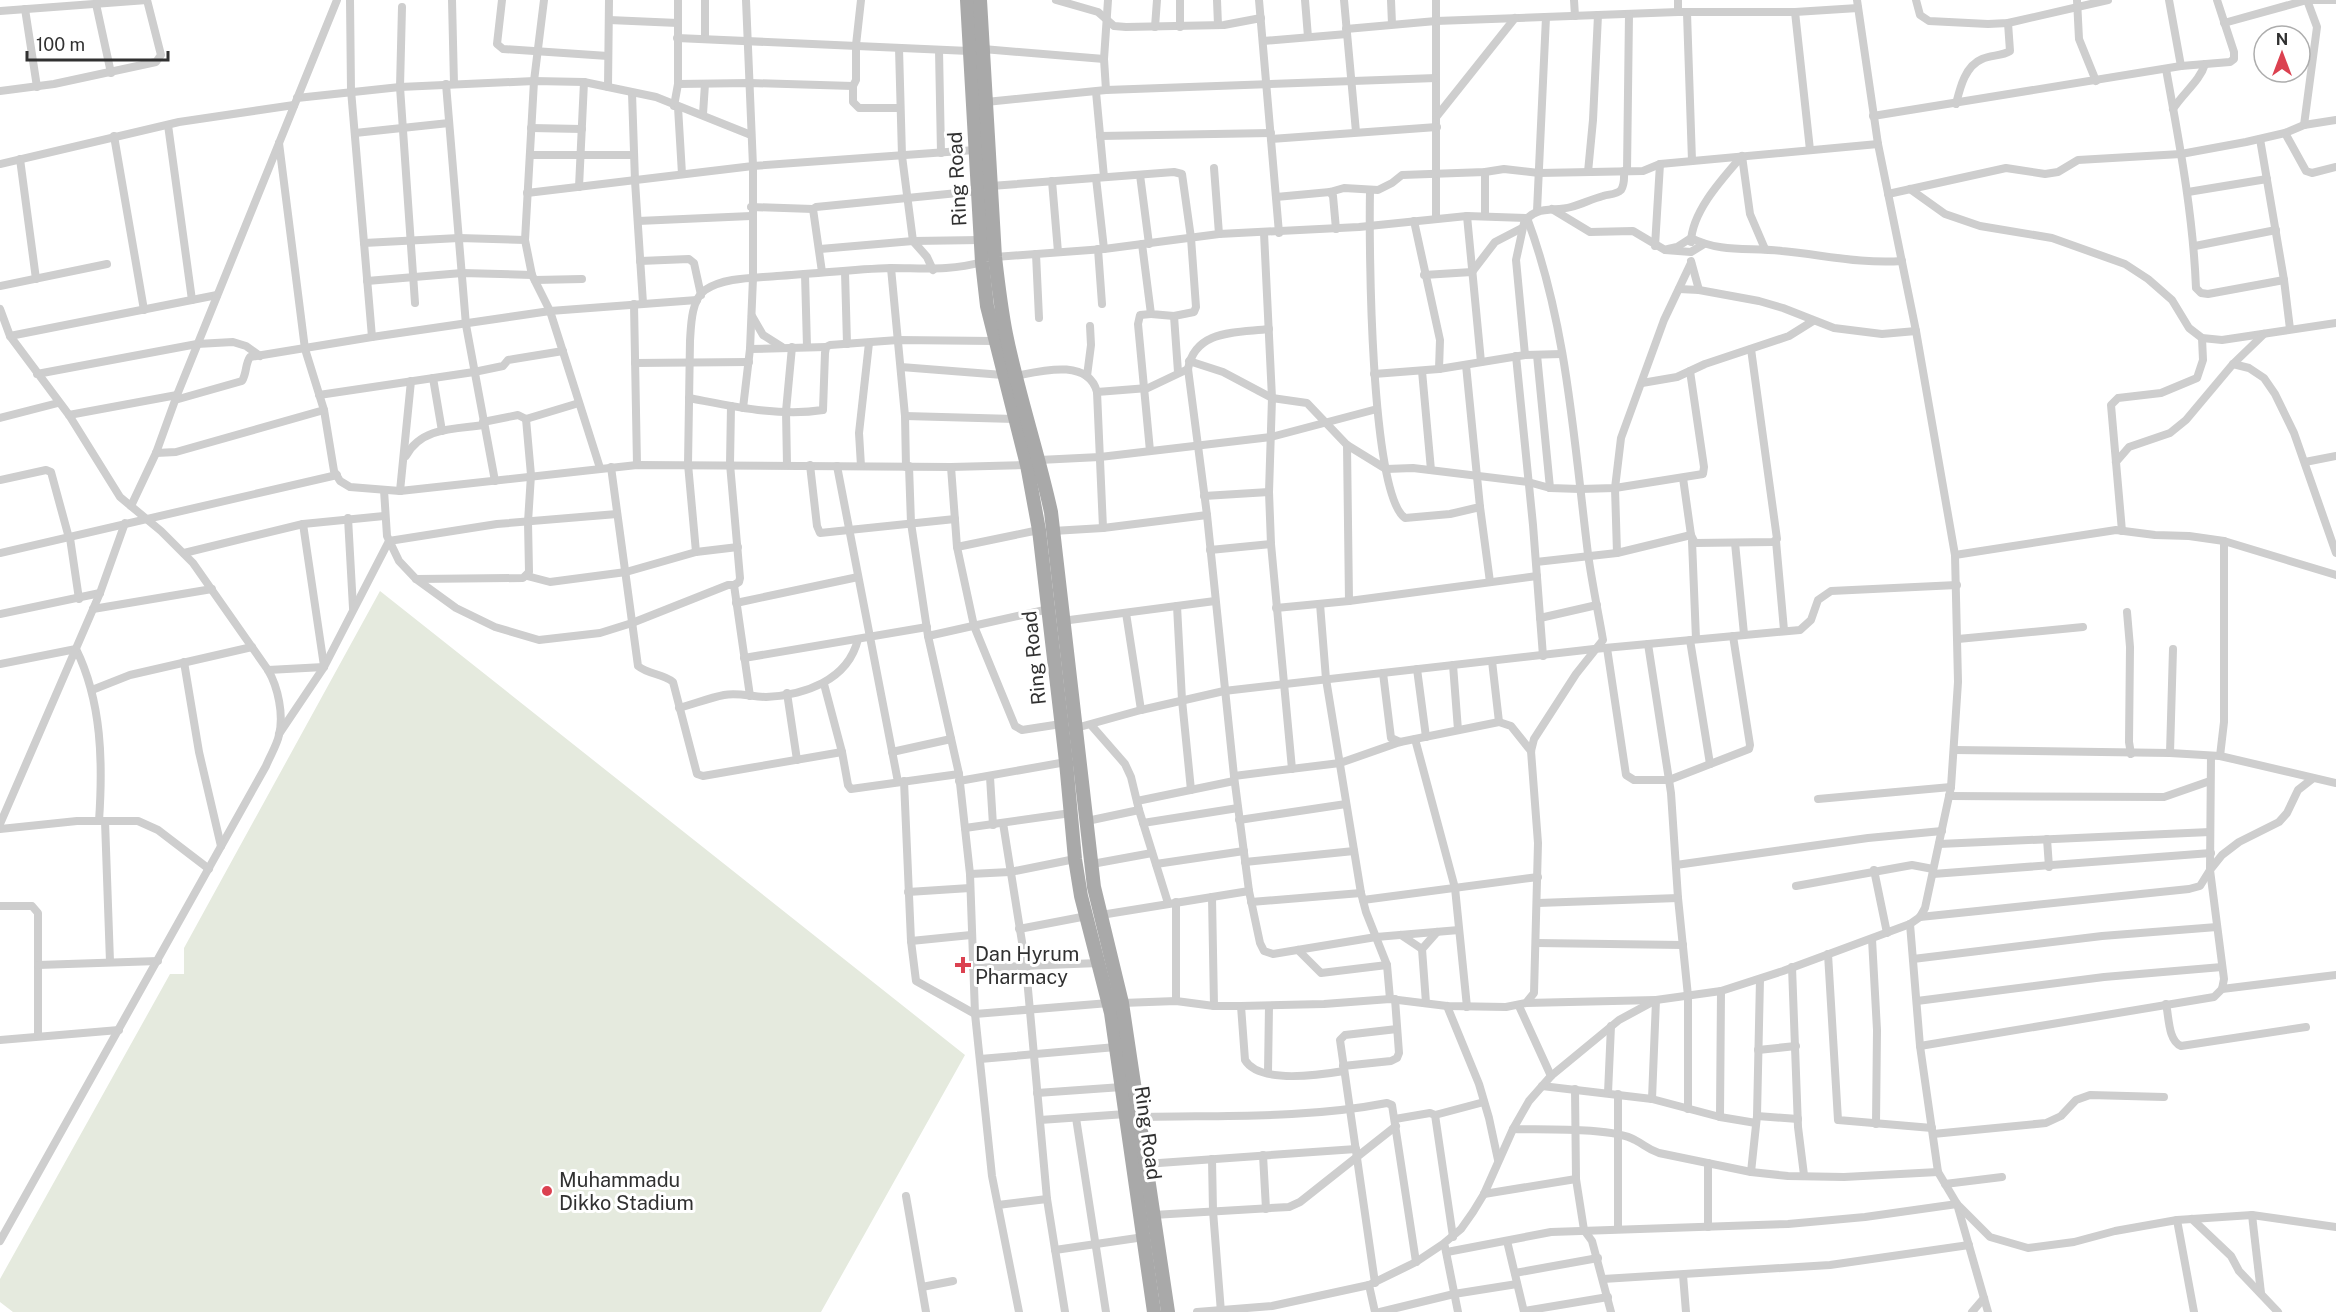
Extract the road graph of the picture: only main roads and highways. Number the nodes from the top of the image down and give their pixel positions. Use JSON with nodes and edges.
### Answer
{"nodes":[{"id":1,"x":967,"y":0,"type":"edge"},
{"id":2,"x":980,"y":0,"type":"edge"},
{"id":3,"x":976,"y":50,"type":"junction"},
{"id":4,"x":989,"y":260,"type":"junction"},
{"id":5,"x":1009,"y":375,"type":"junction"},
{"id":6,"x":1033,"y":462,"type":"junction"},
{"id":7,"x":1046,"y":530,"type":"junction"},
{"id":8,"x":1094,"y":915,"type":"junction"},
{"id":9,"x":1116,"y":1003,"type":"junction"},
{"id":10,"x":1132,"y":1116,"type":"junction"},
{"id":11,"x":1154,"y":1312,"type":"edge"},
{"id":12,"x":1168,"y":1312,"type":"edge"}],
"edges":[{"from":1,"to":3,"type":"main road","name":"Ring Road"},
{"from":2,"to":3,"type":"main road","name":"Ring Road"},
{"from":3,"to":4,"type":"main road","name":"Ring Road"},
{"from":3,"to":4,"type":"main road","name":"Ring Road"},
{"from":4,"to":5,"type":"main road","name":"Ring Road"},
{"from":4,"to":5,"type":"main road","name":"Ring Road"},
{"from":5,"to":6,"type":"main road","name":"Ring Road"},
{"from":5,"to":6,"type":"main road","name":"Ring Road"},
{"from":6,"to":7,"type":"main road","name":"Ring Road"},
{"from":7,"to":8,"type":"main road","name":"Ring Road"},
{"from":7,"to":8,"type":"main road","name":"Ring Road"},
{"from":8,"to":9,"type":"main road","name":"Ring Road"},
{"from":8,"to":9,"type":"main road","name":"Ring Road"},
{"from":9,"to":10,"type":"main road","name":"Ring Road"},
{"from":9,"to":10,"type":"main road","name":"Ring Road"},
{"from":10,"to":11,"type":"main road","name":"Ring Road"},
{"from":10,"to":12,"type":"main road","name":"Ring Road"}]}
